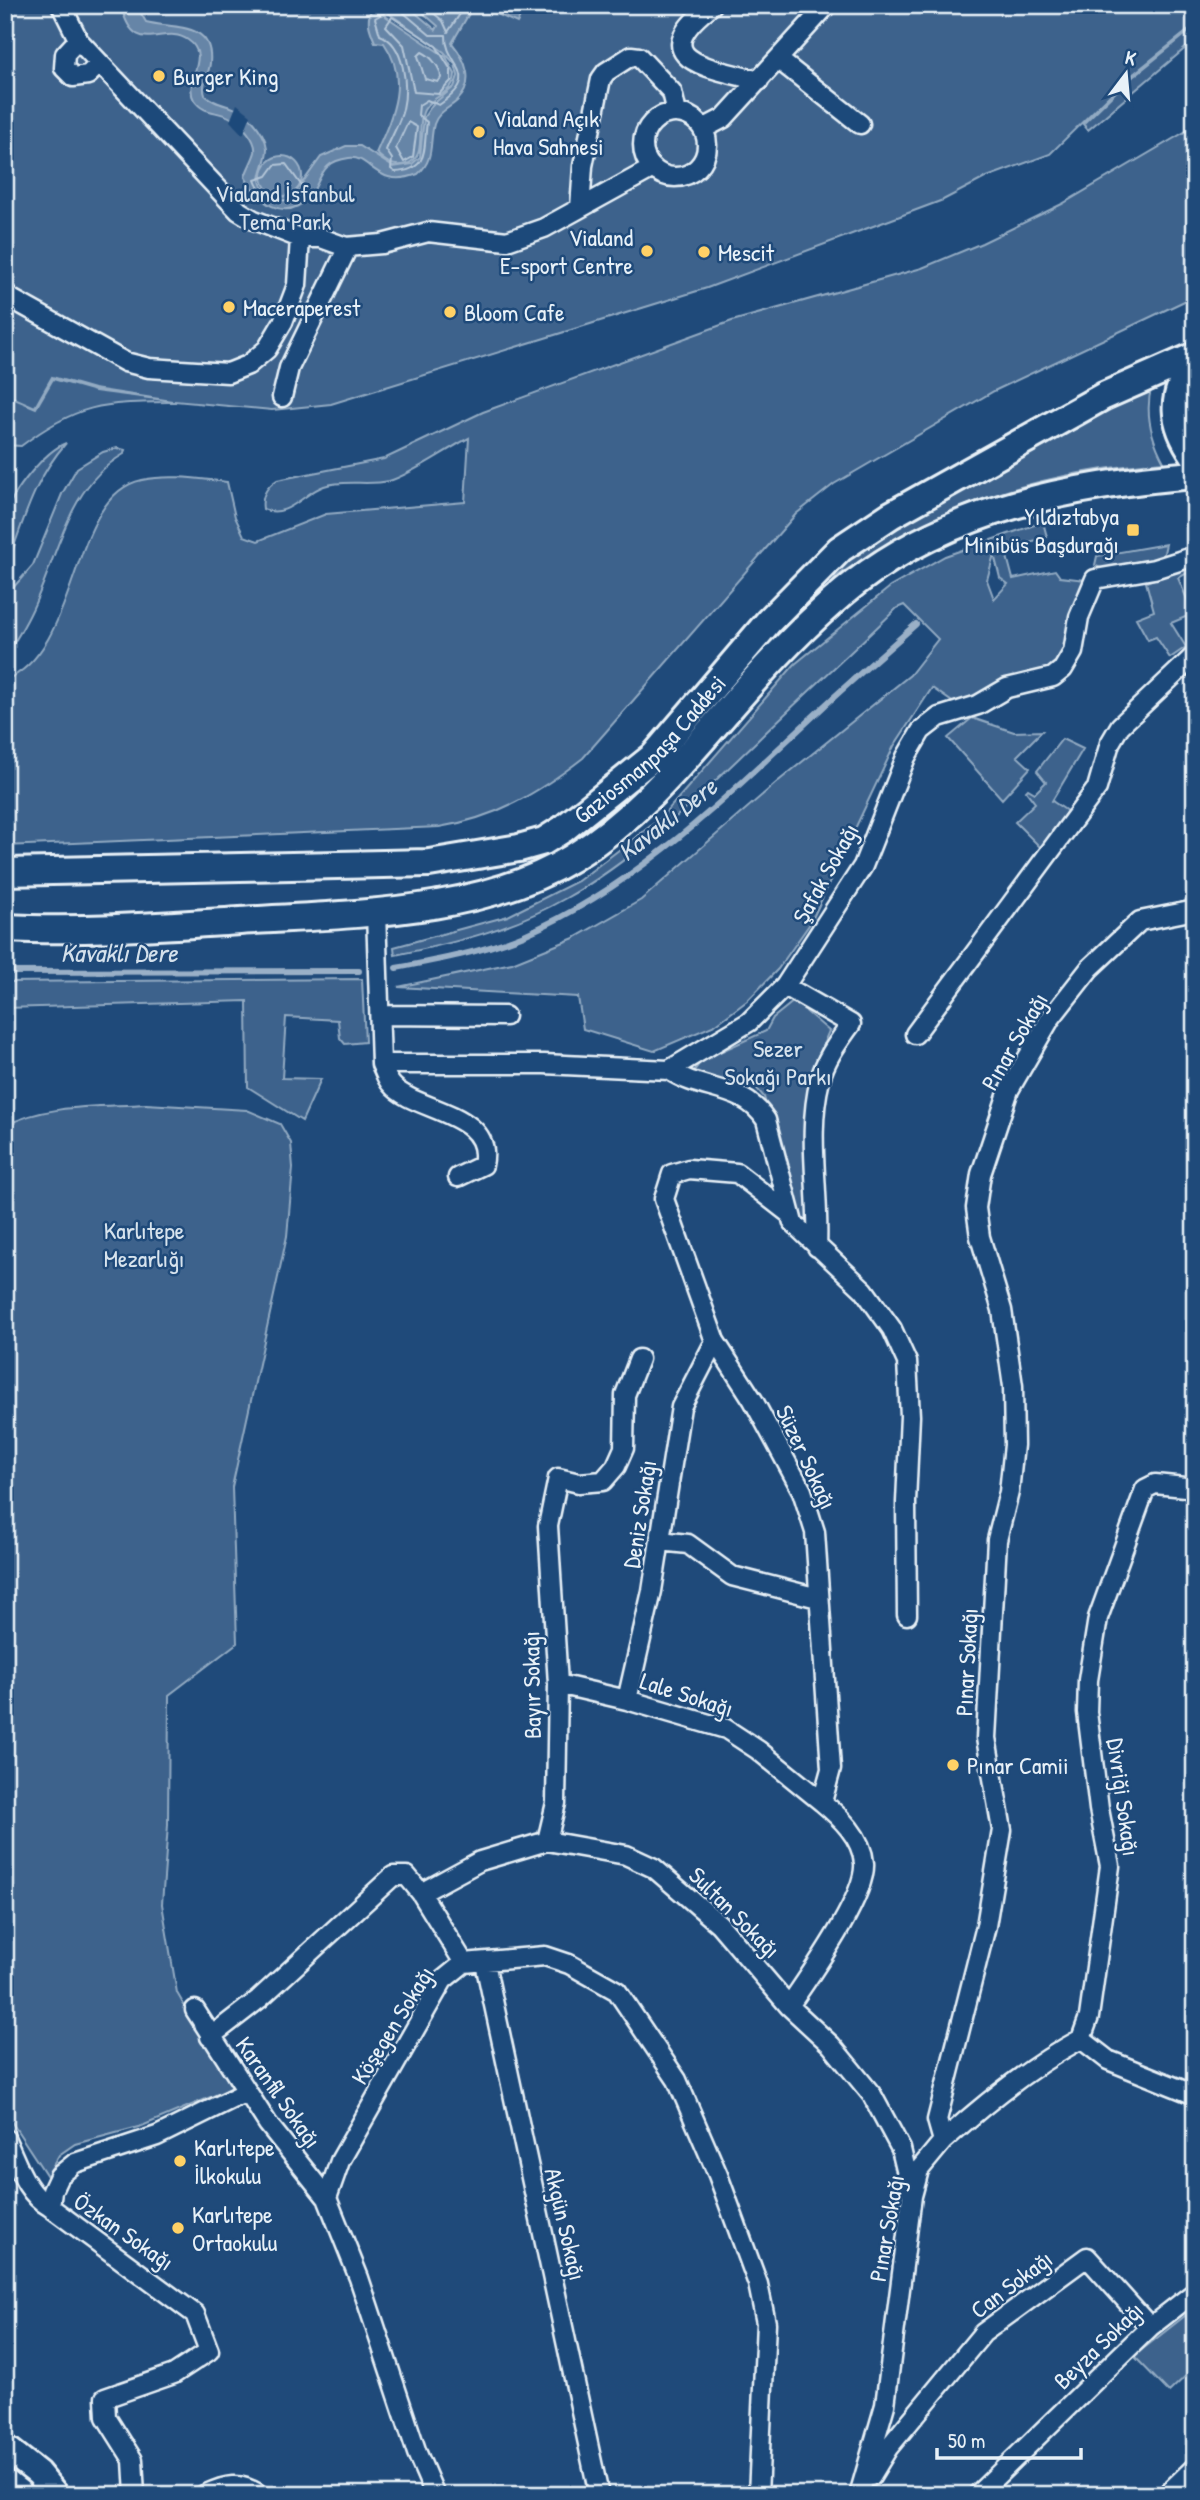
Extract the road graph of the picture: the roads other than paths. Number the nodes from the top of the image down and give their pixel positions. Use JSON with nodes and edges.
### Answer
{"nodes":[{"id":1,"x":61,"y":5,"type":"edge"},
{"id":2,"x":712,"y":5,"type":"edge"},
{"id":3,"x":827,"y":5,"type":"edge"},
{"id":4,"x":78,"y":40,"type":"junction"},
{"id":5,"x":779,"y":60,"type":"junction"},
{"id":6,"x":100,"y":63,"type":"junction"},
{"id":7,"x":759,"y":81,"type":"junction"},
{"id":8,"x":677,"y":113,"type":"junction"},
{"id":9,"x":860,"y":124,"type":"dead end"},
{"id":10,"x":703,"y":129,"type":"junction"},
{"id":11,"x":653,"y":168,"type":"junction"},
{"id":12,"x":579,"y":208,"type":"junction"},
{"id":13,"x":300,"y":238,"type":"junction"},
{"id":14,"x":348,"y":247,"type":"junction"},
{"id":15,"x":5,"y":292,"type":"edge"},
{"id":16,"x":293,"y":296,"type":"junction"},
{"id":17,"x":318,"y":306,"type":"junction"},
{"id":18,"x":1195,"y":356,"type":"edge"},
{"id":19,"x":1195,"y":363,"type":"edge"},
{"id":20,"x":282,"y":397,"type":"dead end"},
{"id":21,"x":1195,"y":456,"type":"edge"},
{"id":22,"x":1195,"y":475,"type":"edge"},
{"id":23,"x":1195,"y":556,"type":"edge"},
{"id":24,"x":1195,"y":656,"type":"edge"},
{"id":25,"x":5,"y":872,"type":"edge"},
{"id":26,"x":1195,"y":910,"type":"edge"},
{"id":27,"x":376,"y":912,"type":"junction"},
{"id":28,"x":8,"y":929,"type":"edge"},
{"id":29,"x":785,"y":986,"type":"junction"},
{"id":30,"x":380,"y":1015,"type":"junction"},
{"id":31,"x":505,"y":1016,"type":"dead end"},
{"id":32,"x":915,"y":1034,"type":"dead end"},
{"id":33,"x":381,"y":1064,"type":"junction"},
{"id":34,"x":669,"y":1070,"type":"junction"},
{"id":35,"x":458,"y":1177,"type":"dead end"},
{"id":36,"x":791,"y":1215,"type":"junction"},
{"id":37,"x":817,"y":1247,"type":"junction"},
{"id":38,"x":715,"y":1341,"type":"junction"},
{"id":39,"x":639,"y":1359,"type":"dead end"},
{"id":40,"x":1195,"y":1488,"type":"edge"},
{"id":41,"x":660,"y":1541,"type":"junction"},
{"id":42,"x":818,"y":1598,"type":"junction"},
{"id":43,"x":907,"y":1615,"type":"dead end"},
{"id":44,"x":558,"y":1684,"type":"junction"},
{"id":45,"x":627,"y":1700,"type":"junction"},
{"id":46,"x":822,"y":1802,"type":"junction"},
{"id":47,"x":547,"y":1841,"type":"junction"},
{"id":48,"x":421,"y":1893,"type":"junction"},
{"id":49,"x":464,"y":1963,"type":"junction"},
{"id":50,"x":485,"y":1963,"type":"junction"},
{"id":51,"x":789,"y":2006,"type":"junction"},
{"id":52,"x":195,"y":2011,"type":"dead end"},
{"id":53,"x":210,"y":2037,"type":"junction"},
{"id":54,"x":1081,"y":2039,"type":"junction"},
{"id":55,"x":246,"y":2092,"type":"junction"},
{"id":56,"x":1195,"y":2095,"type":"edge"},
{"id":57,"x":5,"y":2138,"type":"edge"},
{"id":58,"x":943,"y":2141,"type":"junction"},
{"id":59,"x":912,"y":2196,"type":"junction"},
{"id":60,"x":327,"y":2198,"type":"junction"},
{"id":61,"x":50,"y":2207,"type":"junction"},
{"id":62,"x":1195,"y":2292,"type":"edge"},
{"id":63,"x":1150,"y":2327,"type":"junction"},
{"id":64,"x":5,"y":2448,"type":"edge"},
{"id":65,"x":1195,"y":2467,"type":"edge"},
{"id":66,"x":1174,"y":2492,"type":"edge"},
{"id":67,"x":56,"y":2495,"type":"edge"},
{"id":68,"x":135,"y":2495,"type":"edge"},
{"id":69,"x":204,"y":2495,"type":"edge"},
{"id":70,"x":260,"y":2495,"type":"edge"},
{"id":71,"x":435,"y":2495,"type":"edge"},
{"id":72,"x":599,"y":2495,"type":"edge"},
{"id":73,"x":758,"y":2495,"type":"edge"},
{"id":74,"x":860,"y":2495,"type":"edge"},
{"id":75,"x":977,"y":2495,"type":"edge"}],
"edges":[{"from":1,"to":4,"type":"street"},
{"from":2,"to":7,"type":"street"},
{"from":3,"to":5,"type":"street"},
{"from":4,"to":6,"type":"street"},
{"from":4,"to":6,"type":"street"},
{"from":5,"to":7,"type":"street"},
{"from":5,"to":9,"type":"street"},
{"from":6,"to":13,"type":"street"},
{"from":7,"to":10,"type":"street"},
{"from":8,"to":10,"type":"street"},
{"from":8,"to":11,"type":"street"},
{"from":8,"to":12,"type":"street"},
{"from":10,"to":11,"type":"street"},
{"from":11,"to":12,"type":"street"},
{"from":12,"to":14,"type":"street"},
{"from":13,"to":14,"type":"street"},
{"from":13,"to":16,"type":"street"},
{"from":14,"to":17,"type":"street"},
{"from":15,"to":16,"type":"street"},
{"from":16,"to":17,"type":"street"},
{"from":17,"to":20,"type":"street"},
{"from":18,"to":25,"type":"main road","name":"Gaziosmanpaşa Caddesi"},
{"from":19,"to":21,"type":"main road"},
{"from":22,"to":27,"type":"main road","name":"Gaziosmanpaşa Caddesi"},
{"from":23,"to":29,"type":"street","name":"Şafak Sokağı"},
{"from":24,"to":32,"type":"street"},
{"from":26,"to":58,"type":"street","name":"Pınar Sokağı"},
{"from":27,"to":28,"type":"main road","name":"Gaziosmanpaşa Caddesi"},
{"from":27,"to":30,"type":"street"},
{"from":29,"to":34,"type":"street","name":"Şafak Sokağı"},
{"from":29,"to":37,"type":"street"},
{"from":30,"to":31,"type":"street"},
{"from":30,"to":33,"type":"street"},
{"from":33,"to":34,"type":"street"},
{"from":33,"to":35,"type":"street"},
{"from":34,"to":36,"type":"street"},
{"from":36,"to":37,"type":"street"},
{"from":36,"to":38,"type":"street","name":"Süzer Sokağı"},
{"from":37,"to":43,"type":"street"},
{"from":38,"to":41,"type":"street","name":"Deniz Sokağı"},
{"from":38,"to":42,"type":"street","name":"Süzer Sokağı"},
{"from":39,"to":44,"type":"street","name":"Bayır Sokağı"},
{"from":40,"to":54,"type":"street","name":"Divriği Sokağı"},
{"from":41,"to":42,"type":"street"},
{"from":41,"to":45,"type":"street","name":"Deniz Sokağı"},
{"from":42,"to":46,"type":"street","name":"Süzer Sokağı"},
{"from":44,"to":45,"type":"street","name":"Lale Sokağı"},
{"from":44,"to":47,"type":"street","name":"Bayır Sokağı"},
{"from":45,"to":46,"type":"street","name":"Lale Sokağı"},
{"from":46,"to":51,"type":"street"},
{"from":47,"to":48,"type":"street","name":"Sultan Sokağı"},
{"from":47,"to":51,"type":"street","name":"Sultan Sokağı"},
{"from":48,"to":49,"type":"street"},
{"from":48,"to":53,"type":"street"},
{"from":49,"to":50,"type":"street","name":"Köşegen Sokağı"},
{"from":49,"to":60,"type":"street","name":"Köşegen Sokağı"},
{"from":50,"to":72,"type":"street","name":"Akgün Sokağı"},
{"from":50,"to":73,"type":"street","name":"Köşegen Sokağı"},
{"from":51,"to":59,"type":"street","name":"Sultan Sokağı"},
{"from":52,"to":53,"type":"street","name":"Karanfil Sokağı"},
{"from":53,"to":55,"type":"street","name":"Karanfil Sokağı"},
{"from":54,"to":56,"type":"street"},
{"from":54,"to":58,"type":"street"},
{"from":55,"to":60,"type":"street","name":"Karanfil Sokağı"},
{"from":55,"to":61,"type":"street","name":"Özkan Sokağı"},
{"from":57,"to":61,"type":"street"},
{"from":58,"to":59,"type":"street","name":"Pınar Sokağı"},
{"from":59,"to":74,"type":"street","name":"Pınar Sokağı"},
{"from":60,"to":71,"type":"street"},
{"from":61,"to":68,"type":"street","name":"Özkan Sokağı"},
{"from":62,"to":63,"type":"street","name":"Beyza Sokağı"},
{"from":63,"to":74,"type":"street","name":"Can Sokağı"},
{"from":63,"to":75,"type":"street","name":"Beyza Sokağı"},
{"from":64,"to":67,"type":"street"},
{"from":65,"to":66,"type":"street"},
{"from":69,"to":70,"type":"street"}]}
